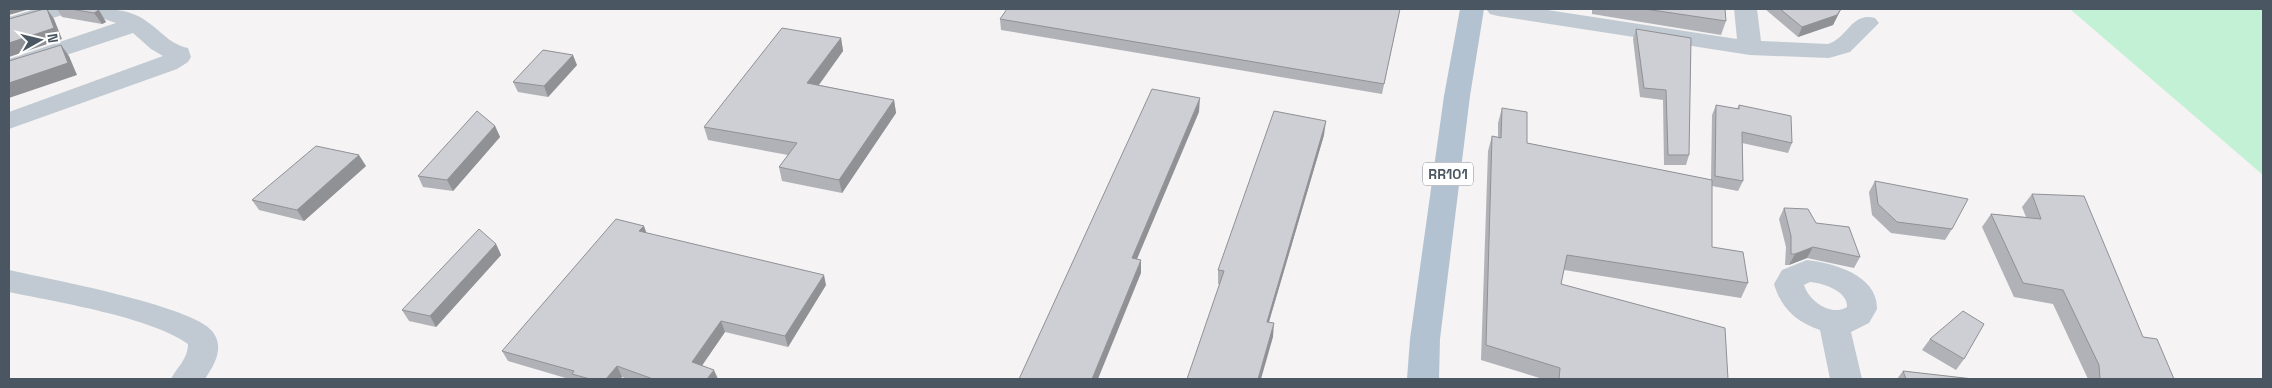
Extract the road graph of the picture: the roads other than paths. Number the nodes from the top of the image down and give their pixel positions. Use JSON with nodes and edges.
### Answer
{"nodes":[{"id":1,"x":58,"y":9,"type":"edge"},
{"id":2,"x":98,"y":9,"type":"edge"},
{"id":3,"x":1472,"y":9,"type":"edge"},
{"id":4,"x":1498,"y":9,"type":"edge"},
{"id":5,"x":1746,"y":9,"type":"edge"},
{"id":6,"x":1581,"y":15,"type":"edge"},
{"id":7,"x":9,"y":24,"type":"edge"},
{"id":8,"x":136,"y":24,"type":"junction"},
{"id":9,"x":1867,"y":24,"type":"dead end"},
{"id":10,"x":1750,"y":48,"type":"junction"},
{"id":11,"x":9,"y":67,"type":"edge"},
{"id":12,"x":9,"y":121,"type":"edge"},
{"id":13,"x":9,"y":280,"type":"edge"},
{"id":14,"x":1833,"y":321,"type":"dead end"},
{"id":15,"x":1425,"y":339,"type":"junction"},
{"id":16,"x":187,"y":379,"type":"edge"},
{"id":17,"x":1423,"y":379,"type":"edge"},
{"id":18,"x":1443,"y":379,"type":"edge"},
{"id":19,"x":1846,"y":379,"type":"edge"}],
"edges":[{"from":1,"to":7,"type":"street"},
{"from":2,"to":8,"type":"street"},
{"from":3,"to":15,"type":"main road","number":"RR101"},
{"from":4,"to":6,"type":"street"},
{"from":5,"to":10,"type":"street"},
{"from":6,"to":10,"type":"street"},
{"from":8,"to":11,"type":"street"},
{"from":8,"to":12,"type":"street"},
{"from":9,"to":10,"type":"street"},
{"from":13,"to":16,"type":"street"},
{"from":14,"to":19,"type":"street"},
{"from":15,"to":17,"type":"main road","number":"RR101"},
{"from":15,"to":18,"type":"main road"}]}
